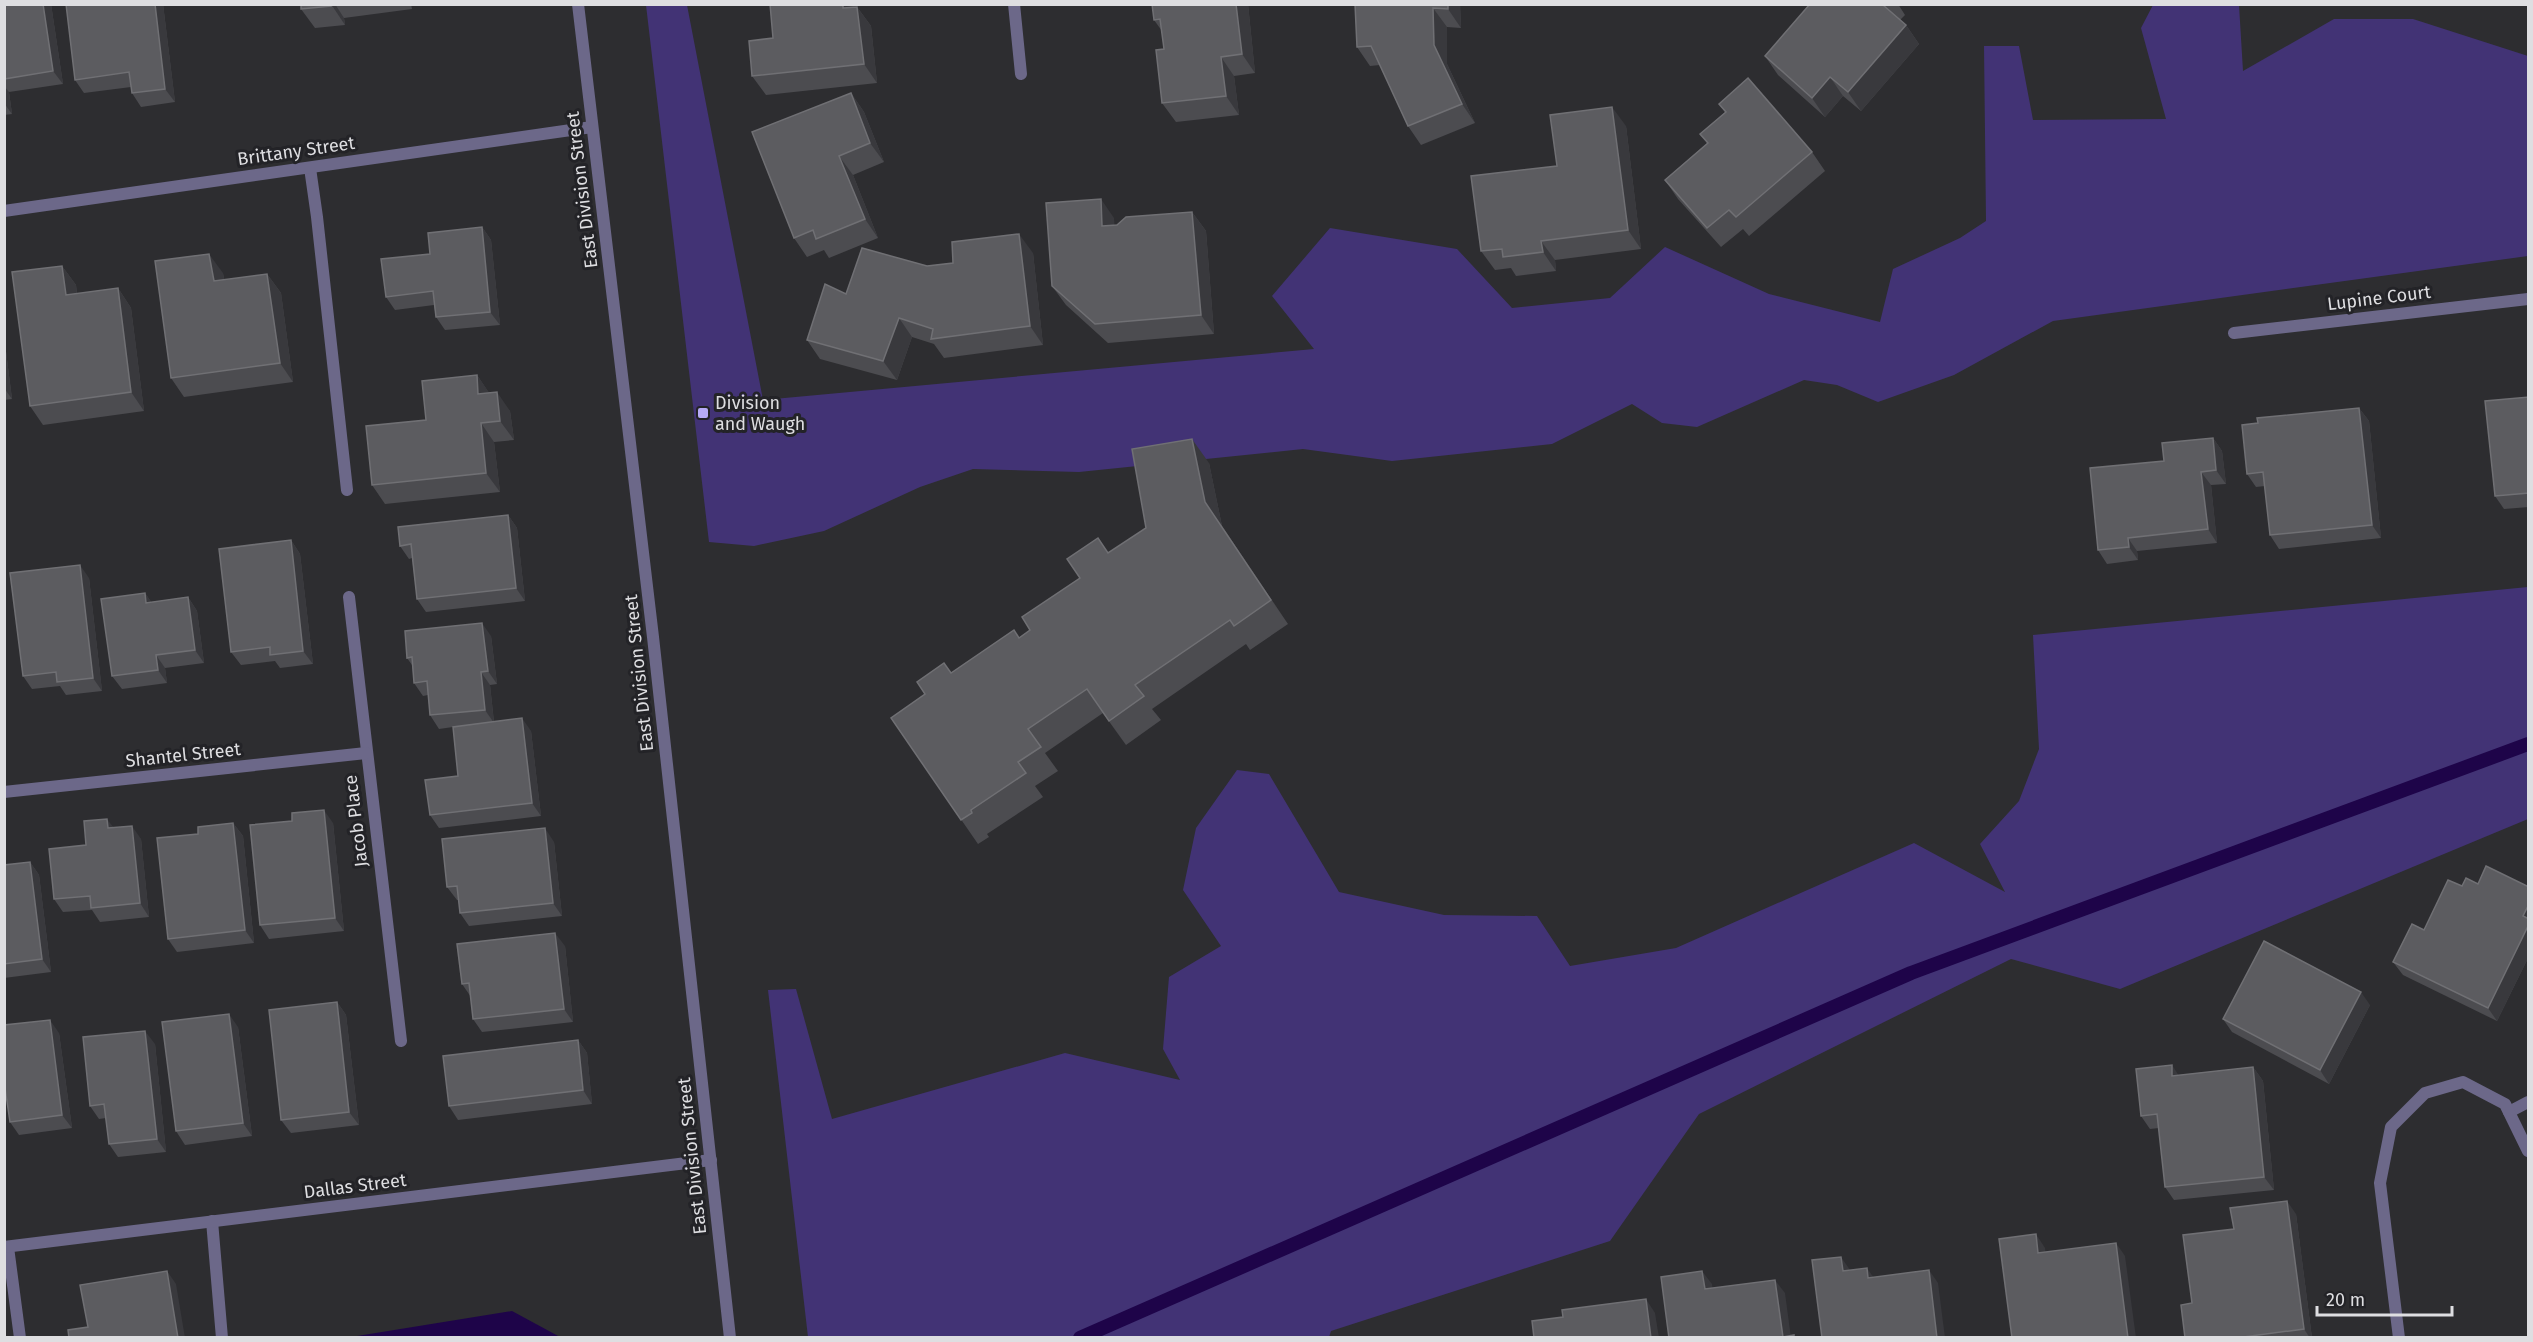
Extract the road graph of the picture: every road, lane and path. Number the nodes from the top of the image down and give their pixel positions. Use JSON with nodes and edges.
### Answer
{"nodes":[{"id":1,"x":578,"y":4,"type":"edge"},
{"id":2,"x":1014,"y":4,"type":"edge"},
{"id":3,"x":1021,"y":74,"type":"dead end"},
{"id":4,"x":592,"y":127,"type":"junction"},
{"id":5,"x":310,"y":168,"type":"junction"},
{"id":6,"x":4,"y":211,"type":"edge"},
{"id":7,"x":2529,"y":299,"type":"edge"},
{"id":8,"x":2234,"y":333,"type":"dead end"},
{"id":9,"x":347,"y":490,"type":"dead end"},
{"id":10,"x":349,"y":597,"type":"dead end"},
{"id":11,"x":366,"y":753,"type":"junction"},
{"id":12,"x":4,"y":792,"type":"edge"},
{"id":13,"x":400,"y":1041,"type":"dead end"},
{"id":14,"x":2529,"y":1102,"type":"edge"},
{"id":15,"x":2509,"y":1112,"type":"junction"},
{"id":16,"x":2529,"y":1151,"type":"edge"},
{"id":17,"x":711,"y":1160,"type":"junction"},
{"id":18,"x":212,"y":1221,"type":"junction"},
{"id":19,"x":6,"y":1247,"type":"edge"},
{"id":20,"x":20,"y":1338,"type":"edge"},
{"id":21,"x":222,"y":1338,"type":"edge"},
{"id":22,"x":730,"y":1338,"type":"edge"},
{"id":23,"x":2399,"y":1338,"type":"edge"}],
"edges":[{"from":1,"to":4,"type":"street","name":"East Division Street"},
{"from":2,"to":3,"type":"street"},
{"from":4,"to":5,"type":"street","name":"Brittany Street"},
{"from":4,"to":17,"type":"street","name":"East Division Street"},
{"from":5,"to":6,"type":"street","name":"Brittany Street"},
{"from":5,"to":9,"type":"street"},
{"from":7,"to":8,"type":"street","name":"Lupine Court"},
{"from":10,"to":11,"type":"street","name":"Jacob Place"},
{"from":11,"to":12,"type":"street","name":"Shantel Street"},
{"from":11,"to":13,"type":"street","name":"Jacob Place"},
{"from":14,"to":15,"type":"street"},
{"from":15,"to":16,"type":"street"},
{"from":15,"to":23,"type":"street"},
{"from":17,"to":18,"type":"street","name":"Dallas Street"},
{"from":17,"to":22,"type":"street","name":"East Division Street"},
{"from":18,"to":19,"type":"street","name":"Dallas Street"},
{"from":18,"to":21,"type":"street"},
{"from":19,"to":20,"type":"street"}]}
